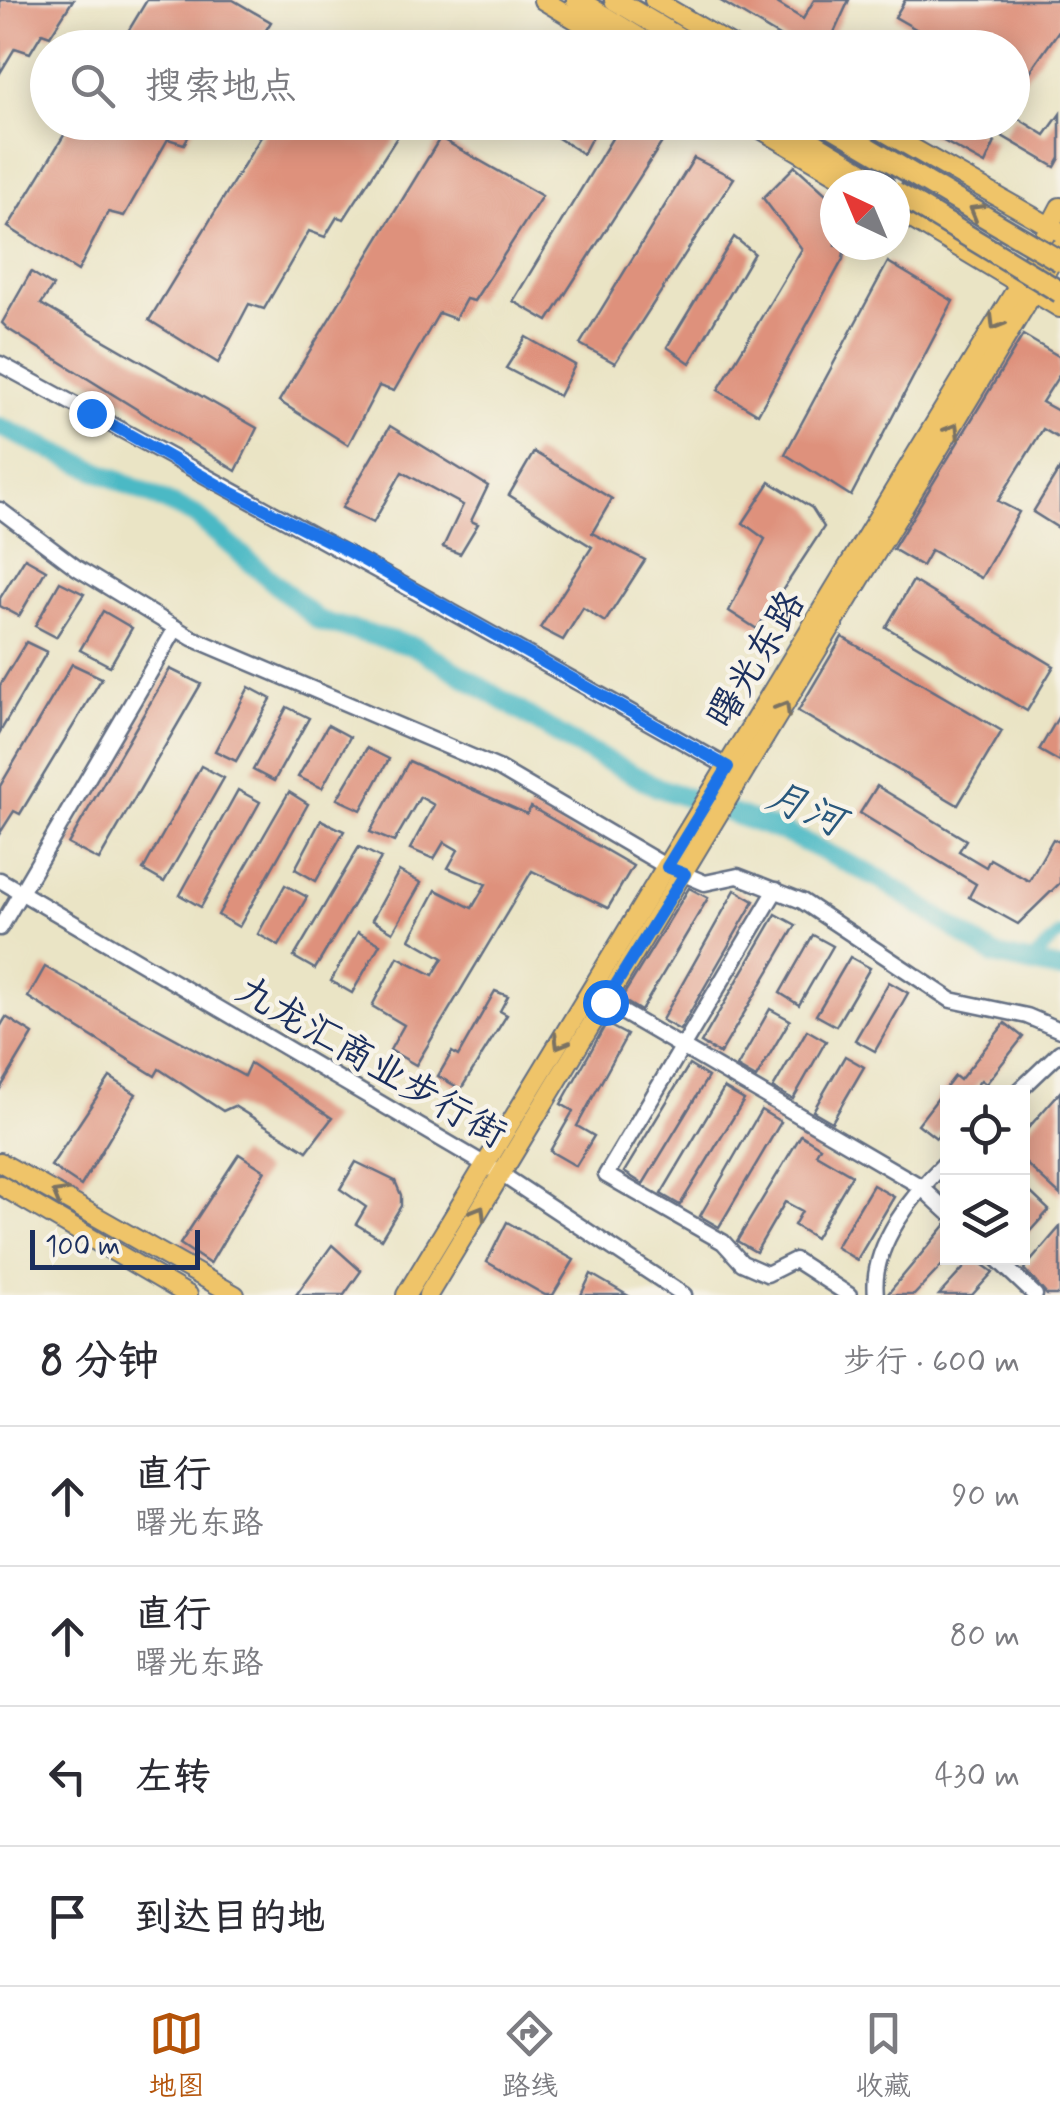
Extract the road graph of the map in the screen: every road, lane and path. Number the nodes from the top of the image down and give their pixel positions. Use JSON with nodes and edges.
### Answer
{"nodes":[{"id":1,"x":543,"y":0,"type":"edge"},
{"id":2,"x":578,"y":0,"type":"edge"},
{"id":3,"x":616,"y":0,"type":"edge"},
{"id":4,"x":654,"y":0,"type":"edge"},
{"id":5,"x":593,"y":30,"type":"edge"},
{"id":6,"x":626,"y":30,"type":"edge"},
{"id":7,"x":666,"y":30,"type":"edge"},
{"id":8,"x":705,"y":30,"type":"edge"},
{"id":9,"x":780,"y":140,"type":"edge"},
{"id":10,"x":809,"y":140,"type":"edge"},
{"id":11,"x":855,"y":140,"type":"edge"},
{"id":12,"x":898,"y":140,"type":"edge"},
{"id":13,"x":829,"y":170,"type":"edge"},
{"id":14,"x":858,"y":170,"type":"edge"},
{"id":15,"x":910,"y":201,"type":"edge"},
{"id":16,"x":1060,"y":206,"type":"edge"},
{"id":17,"x":910,"y":218,"type":"edge"},
{"id":18,"x":1054,"y":229,"type":"edge"},
{"id":19,"x":1060,"y":248,"type":"edge"},
{"id":20,"x":1060,"y":260,"type":"edge"},
{"id":21,"x":1028,"y":288,"type":"junction"},
{"id":22,"x":1060,"y":292,"type":"edge"},
{"id":23,"x":1060,"y":308,"type":"edge"},
{"id":24,"x":0,"y":364,"type":"edge"},
{"id":25,"x":0,"y":510,"type":"edge"},
{"id":26,"x":176,"y":628,"type":"junction"},
{"id":27,"x":728,"y":767,"type":"junction"},
{"id":28,"x":725,"y":789,"type":"junction"},
{"id":29,"x":676,"y":871,"type":"junction"},
{"id":30,"x":0,"y":880,"type":"edge"},
{"id":31,"x":776,"y":890,"type":"junction"},
{"id":32,"x":21,"y":892,"type":"junction"},
{"id":33,"x":0,"y":928,"type":"edge"},
{"id":34,"x":605,"y":1002,"type":"junction"},
{"id":35,"x":1060,"y":1030,"type":"edge"},
{"id":36,"x":682,"y":1047,"type":"junction"},
{"id":37,"x":1060,"y":1052,"type":"edge"},
{"id":38,"x":1025,"y":1085,"type":"edge"},
{"id":39,"x":0,"y":1162,"type":"edge"},
{"id":40,"x":940,"y":1167,"type":"edge"},
{"id":41,"x":493,"y":1170,"type":"junction"},
{"id":42,"x":0,"y":1185,"type":"edge"},
{"id":43,"x":920,"y":1186,"type":"junction"},
{"id":44,"x":940,"y":1205,"type":"edge"},
{"id":45,"x":1004,"y":1265,"type":"edge"},
{"id":46,"x":188,"y":1295,"type":"edge"},
{"id":47,"x":235,"y":1295,"type":"edge"},
{"id":48,"x":406,"y":1295,"type":"edge"},
{"id":49,"x":428,"y":1295,"type":"edge"},
{"id":50,"x":684,"y":1295,"type":"edge"},
{"id":51,"x":849,"y":1295,"type":"edge"},
{"id":52,"x":876,"y":1295,"type":"edge"},
{"id":53,"x":1036,"y":1295,"type":"edge"}],
"edges":[{"from":1,"to":5,"type":"main road"},
{"from":2,"to":6,"type":"highway"},
{"from":3,"to":7,"type":"highway"},
{"from":4,"to":8,"type":"main road"},
{"from":9,"to":13,"type":"main road"},
{"from":10,"to":14,"type":"highway"},
{"from":20,"to":11,"type":"highway","one_way":true,"bridge":true},
{"from":12,"to":18,"type":"main road"},
{"from":15,"to":22,"type":"highway","bridge":true},
{"from":16,"to":18,"type":"main road","name":"曙光东路"},
{"from":17,"to":21,"type":"main road"},
{"from":18,"to":21,"type":"main road","name":"曙光东路"},
{"from":19,"to":21,"type":"main road","name":"曙光东路"},
{"from":21,"to":23,"type":"main road"},
{"from":21,"to":27,"type":"main road","name":"曙光东路","one_way":true},
{"from":28,"to":21,"type":"main road","name":"曙光东路","one_way":true},
{"from":24,"to":27,"type":"street"},
{"from":25,"to":26,"type":"street"},
{"from":26,"to":29,"type":"street"},
{"from":26,"to":32,"type":"street"},
{"from":27,"to":28,"type":"main road","name":"曙光东路"},
{"from":28,"to":29,"type":"main road","name":"曙光东路"},
{"from":29,"to":31,"type":"street"},
{"from":29,"to":34,"type":"main road","name":"曙光东路"},
{"from":29,"to":41,"type":"main road","name":"曙光东路","one_way":true},
{"from":30,"to":32,"type":"street","name":"九龙汇商业步行街"},
{"from":31,"to":35,"type":"street"},
{"from":31,"to":36,"type":"street"},
{"from":32,"to":33,"type":"street"},
{"from":32,"to":41,"type":"street","name":"九龙汇商业步行街"},
{"from":34,"to":36,"type":"street"},
{"from":34,"to":41,"type":"main road","name":"曙光东路"},
{"from":36,"to":43,"type":"street"},
{"from":36,"to":51,"type":"street"},
{"from":37,"to":38,"type":"street"},
{"from":47,"to":39,"type":"main road","one_way":true},
{"from":40,"to":43,"type":"street"},
{"from":41,"to":48,"type":"main road","name":"曙光东路"},
{"from":49,"to":41,"type":"main road","name":"曙光东路","one_way":true},
{"from":41,"to":50,"type":"street","name":"九龙汇商业步行街"},
{"from":42,"to":46,"type":"main road"},
{"from":43,"to":44,"type":"street"},
{"from":43,"to":52,"type":"street"},
{"from":45,"to":53,"type":"street"}]}
